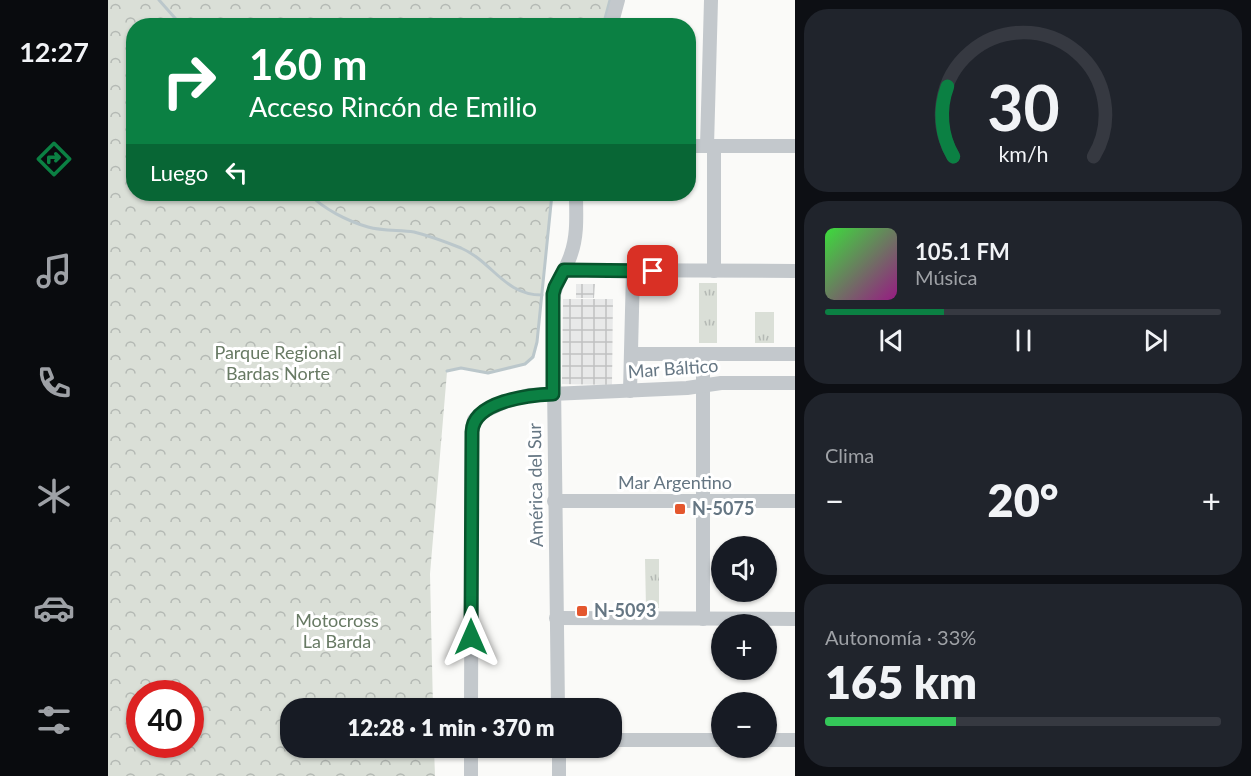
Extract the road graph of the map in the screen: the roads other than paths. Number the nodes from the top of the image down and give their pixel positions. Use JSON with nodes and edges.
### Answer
{"nodes":[{"id":1,"x":618,"y":0,"type":"edge"},
{"id":2,"x":711,"y":0,"type":"edge"},
{"id":3,"x":613,"y":18,"type":"edge"},
{"id":4,"x":696,"y":146,"type":"edge"},
{"id":5,"x":711,"y":146,"type":"junction"},
{"id":6,"x":795,"y":146,"type":"edge"},
{"id":7,"x":576,"y":201,"type":"edge"},
{"id":8,"x":564,"y":270,"type":"junction"},
{"id":9,"x":633,"y":271,"type":"junction"},
{"id":10,"x":714,"y":271,"type":"junction"},
{"id":11,"x":795,"y":271,"type":"edge"},
{"id":12,"x":631,"y":354,"type":"junction"},
{"id":13,"x":704,"y":354,"type":"junction"},
{"id":14,"x":795,"y":354,"type":"edge"},
{"id":15,"x":795,"y":383,"type":"edge"},
{"id":16,"x":704,"y":385,"type":"junction"},
{"id":17,"x":630,"y":391,"type":"junction"},
{"id":18,"x":553,"y":394,"type":"junction"},
{"id":19,"x":554,"y":501,"type":"junction"},
{"id":20,"x":703,"y":501,"type":"junction"},
{"id":21,"x":795,"y":501,"type":"edge"},
{"id":22,"x":556,"y":618,"type":"junction"},
{"id":23,"x":703,"y":619,"type":"junction"},
{"id":24,"x":795,"y":620,"type":"edge"},
{"id":25,"x":471,"y":698,"type":"edge"},
{"id":26,"x":558,"y":698,"type":"edge"},
{"id":27,"x":622,"y":740,"type":"edge"},
{"id":28,"x":711,"y":740,"type":"edge"},
{"id":29,"x":777,"y":740,"type":"edge"},
{"id":30,"x":795,"y":740,"type":"edge"},
{"id":31,"x":471,"y":758,"type":"edge"},
{"id":32,"x":559,"y":758,"type":"edge"},
{"id":33,"x":471,"y":776,"type":"edge"},
{"id":34,"x":559,"y":776,"type":"edge"}],
"edges":[{"from":1,"to":3,"type":"street"},
{"from":2,"to":5,"type":"street"},
{"from":4,"to":5,"type":"street"},
{"from":5,"to":6,"type":"street"},
{"from":5,"to":10,"type":"street"},
{"from":7,"to":8,"type":"street","name":"América del Sur"},
{"from":8,"to":9,"type":"street"},
{"from":8,"to":18,"type":"street","name":"América del Sur"},
{"from":9,"to":10,"type":"street"},
{"from":9,"to":12,"type":"street"},
{"from":10,"to":11,"type":"street"},
{"from":12,"to":13,"type":"street","name":"Mar Báltico"},
{"from":12,"to":17,"type":"street"},
{"from":13,"to":14,"type":"street","name":"Mar Báltico"},
{"from":13,"to":16,"type":"street"},
{"from":15,"to":16,"type":"street","name":"Mar Báltico"},
{"from":16,"to":17,"type":"street","name":"Mar Báltico"},
{"from":16,"to":20,"type":"street"},
{"from":17,"to":18,"type":"street","name":"Mar Báltico"},
{"from":18,"to":19,"type":"street","name":"América del Sur"},
{"from":18,"to":25,"type":"street","name":"Mar Báltico"},
{"from":19,"to":20,"type":"street","name":"Mar Argentino"},
{"from":19,"to":22,"type":"street","name":"América del Sur"},
{"from":20,"to":21,"type":"street","name":"Mar Argentino"},
{"from":20,"to":23,"type":"street"},
{"from":22,"to":23,"type":"street"},
{"from":22,"to":26,"type":"street","name":"América del Sur"},
{"from":23,"to":24,"type":"street"},
{"from":27,"to":28,"type":"street"},
{"from":29,"to":30,"type":"street"},
{"from":31,"to":33,"type":"street"},
{"from":32,"to":34,"type":"street"}]}
